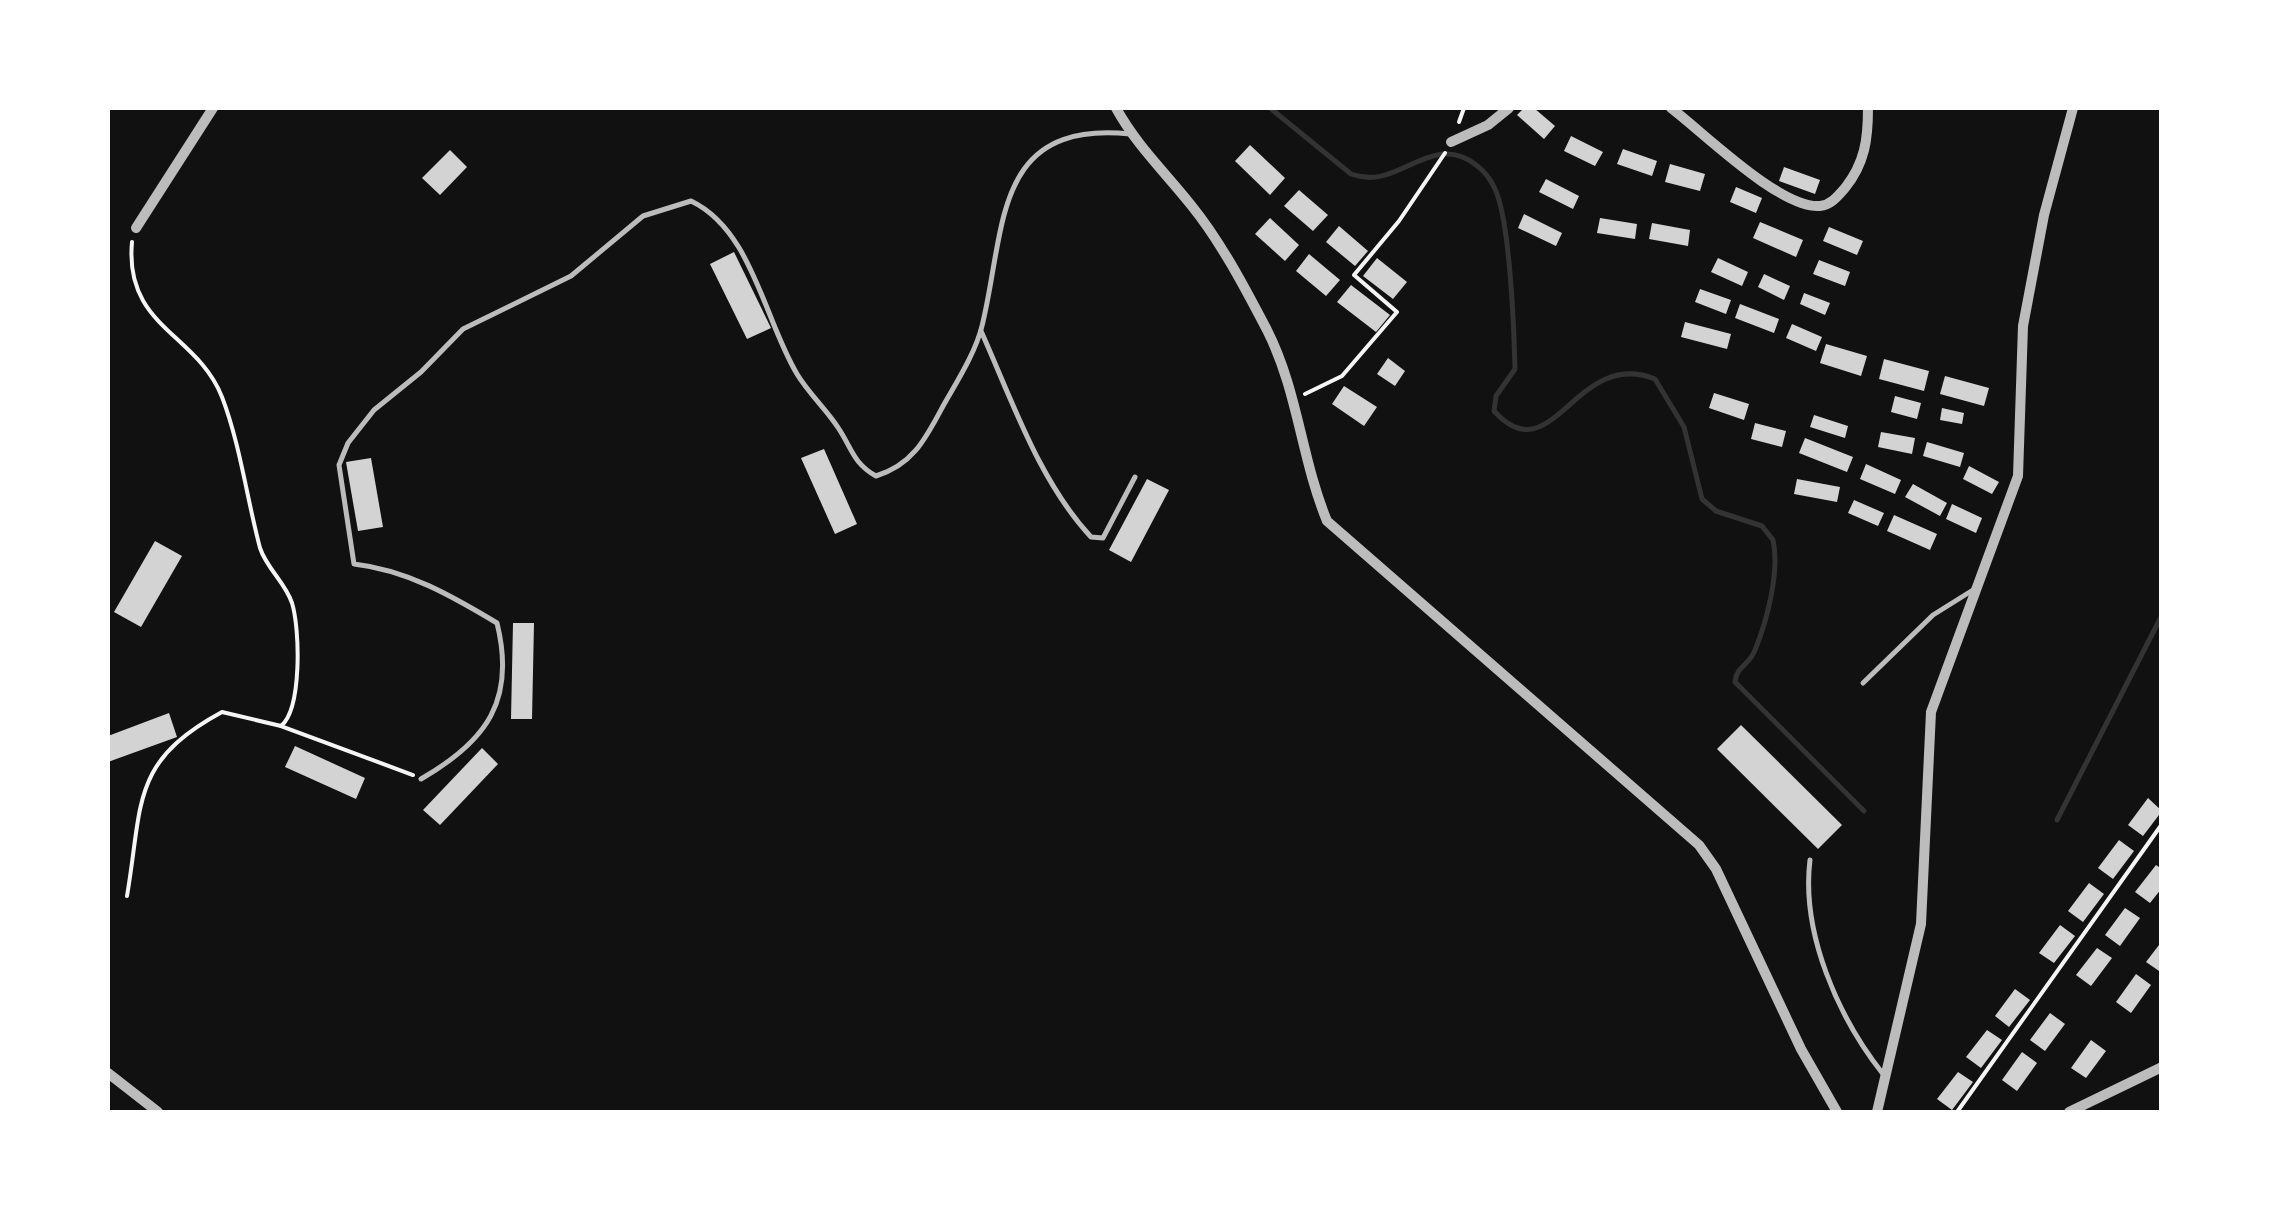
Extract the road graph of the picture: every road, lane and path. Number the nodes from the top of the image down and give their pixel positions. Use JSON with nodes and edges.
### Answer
{"nodes":[{"id":1,"x":213,"y":108,"type":"edge"},
{"id":2,"x":1116,"y":108,"type":"edge"},
{"id":3,"x":1509,"y":108,"type":"edge"},
{"id":4,"x":1671,"y":108,"type":"edge"},
{"id":5,"x":1868,"y":108,"type":"edge"},
{"id":6,"x":2073,"y":108,"type":"edge"},
{"id":7,"x":1130,"y":134,"type":"junction"},
{"id":8,"x":1451,"y":142,"type":"joint"},
{"id":9,"x":136,"y":228,"type":"joint"},
{"id":10,"x":981,"y":331,"type":"junction"},
{"id":11,"x":1293,"y":398,"type":"junction"},
{"id":12,"x":1135,"y":477,"type":"dead end"},
{"id":13,"x":1975,"y":588,"type":"junction"},
{"id":14,"x":1863,"y":683,"type":"dead end"},
{"id":15,"x":282,"y":726,"type":"junction"},
{"id":16,"x":421,"y":779,"type":"joint"},
{"id":17,"x":2162,"y":824,"type":"edge"},
{"id":18,"x":1810,"y":860,"type":"dead end"},
{"id":19,"x":128,"y":896,"type":"dead end"},
{"id":20,"x":2162,"y":1067,"type":"edge"},
{"id":21,"x":108,"y":1073,"type":"edge"},
{"id":22,"x":1884,"y":1076,"type":"junction"},
{"id":23,"x":158,"y":1112,"type":"edge"},
{"id":24,"x":1837,"y":1112,"type":"edge"},
{"id":25,"x":1877,"y":1112,"type":"edge"},
{"id":26,"x":1956,"y":1112,"type":"edge"},
{"id":27,"x":2069,"y":1112,"type":"edge"}],
"edges":[{"from":1,"to":9,"type":"street"},
{"from":2,"to":7,"type":"street"},
{"from":3,"to":8,"type":"street"},
{"from":4,"to":5,"type":"street"},
{"from":6,"to":13,"type":"street"},
{"from":7,"to":10,"type":"lane"},
{"from":7,"to":11,"type":"street"},
{"from":8,"to":11,"type":"path"},
{"from":9,"to":15,"type":"path"},
{"from":10,"to":12,"type":"lane"},
{"from":10,"to":16,"type":"lane"},
{"from":11,"to":24,"type":"street"},
{"from":13,"to":14,"type":"lane"},
{"from":13,"to":22,"type":"street"},
{"from":15,"to":16,"type":"path"},
{"from":15,"to":19,"type":"path"},
{"from":17,"to":26,"type":"path"},
{"from":18,"to":22,"type":"lane"},
{"from":20,"to":27,"type":"street"},
{"from":21,"to":23,"type":"street"},
{"from":22,"to":25,"type":"street"}]}
